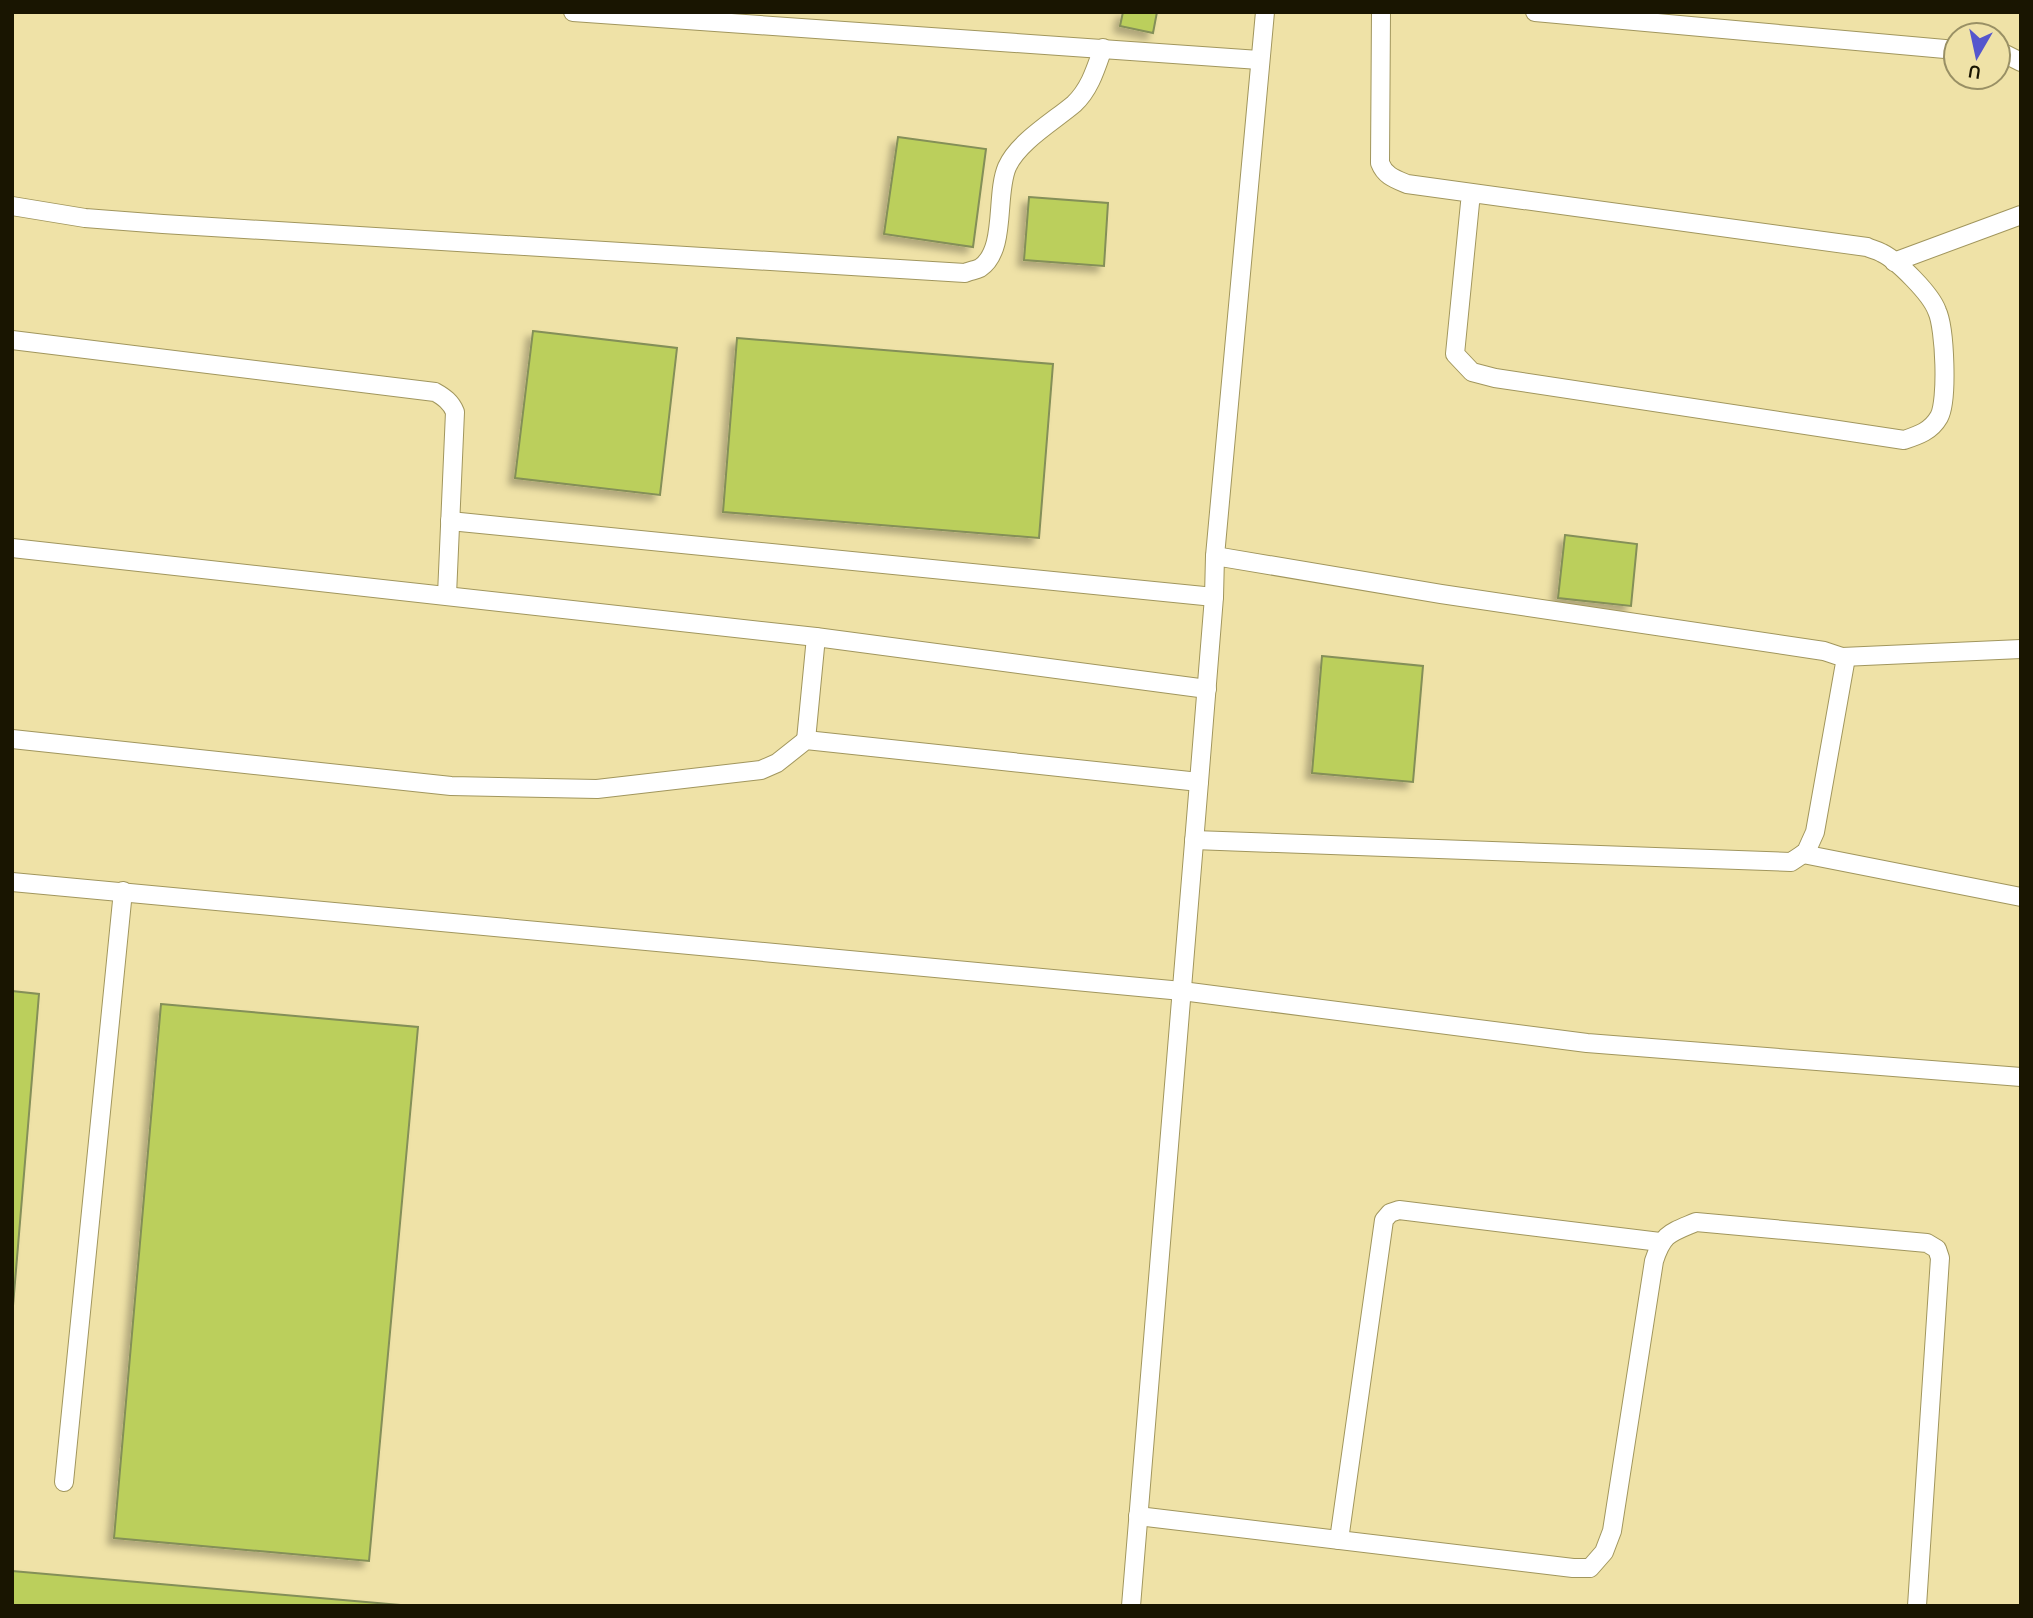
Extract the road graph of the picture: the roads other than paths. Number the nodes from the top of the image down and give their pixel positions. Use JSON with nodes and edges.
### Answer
{"nodes":[{"id":1,"x":573,"y":12,"type":"edge"},
{"id":2,"x":1265,"y":12,"type":"edge"},
{"id":3,"x":1381,"y":12,"type":"edge"},
{"id":4,"x":1535,"y":12,"type":"edge"},
{"id":5,"x":1103,"y":48,"type":"junction"},
{"id":6,"x":1942,"y":49,"type":"edge"},
{"id":7,"x":1259,"y":60,"type":"junction"},
{"id":8,"x":1471,"y":193,"type":"junction"},
{"id":9,"x":12,"y":206,"type":"edge"},
{"id":10,"x":2021,"y":215,"type":"edge"},
{"id":11,"x":1894,"y":262,"type":"junction"},
{"id":12,"x":12,"y":340,"type":"edge"},
{"id":13,"x":450,"y":521,"type":"junction"},
{"id":14,"x":12,"y":548,"type":"edge"},
{"id":15,"x":1215,"y":556,"type":"junction"},
{"id":16,"x":447,"y":596,"type":"junction"},
{"id":17,"x":1214,"y":597,"type":"junction"},
{"id":18,"x":816,"y":637,"type":"junction"},
{"id":19,"x":2021,"y":649,"type":"edge"},
{"id":20,"x":1842,"y":657,"type":"junction"},
{"id":21,"x":1207,"y":689,"type":"junction"},
{"id":22,"x":12,"y":739,"type":"edge"},
{"id":23,"x":806,"y":740,"type":"junction"},
{"id":24,"x":1199,"y":782,"type":"junction"},
{"id":25,"x":1194,"y":840,"type":"junction"},
{"id":26,"x":1803,"y":854,"type":"junction"},
{"id":27,"x":12,"y":882,"type":"edge"},
{"id":28,"x":123,"y":891,"type":"junction"},
{"id":29,"x":2021,"y":897,"type":"edge"},
{"id":30,"x":1182,"y":991,"type":"junction"},
{"id":31,"x":2021,"y":1077,"type":"edge"},
{"id":32,"x":1660,"y":1242,"type":"junction"},
{"id":33,"x":64,"y":1482,"type":"dead end"},
{"id":34,"x":1138,"y":1517,"type":"junction"},
{"id":35,"x":1339,"y":1539,"type":"junction"},
{"id":36,"x":1130,"y":1606,"type":"edge"},
{"id":37,"x":1917,"y":1606,"type":"edge"}],
"edges":[{"from":1,"to":5,"type":"lane"},
{"from":2,"to":7,"type":"lane"},
{"from":3,"to":8,"type":"lane"},
{"from":4,"to":6,"type":"lane"},
{"from":5,"to":7,"type":"lane"},
{"from":5,"to":9,"type":"lane"},
{"from":7,"to":15,"type":"lane"},
{"from":8,"to":11,"type":"lane"},
{"from":8,"to":11,"type":"lane"},
{"from":10,"to":11,"type":"lane"},
{"from":12,"to":13,"type":"lane"},
{"from":13,"to":16,"type":"lane"},
{"from":13,"to":17,"type":"lane"},
{"from":14,"to":16,"type":"lane"},
{"from":15,"to":17,"type":"lane"},
{"from":15,"to":20,"type":"lane"},
{"from":16,"to":18,"type":"lane"},
{"from":17,"to":21,"type":"lane"},
{"from":18,"to":21,"type":"lane"},
{"from":18,"to":23,"type":"lane"},
{"from":19,"to":20,"type":"lane"},
{"from":20,"to":26,"type":"lane"},
{"from":21,"to":24,"type":"lane"},
{"from":22,"to":23,"type":"lane"},
{"from":23,"to":24,"type":"lane"},
{"from":24,"to":25,"type":"lane"},
{"from":25,"to":26,"type":"lane"},
{"from":25,"to":30,"type":"lane"},
{"from":26,"to":29,"type":"lane"},
{"from":27,"to":28,"type":"lane"},
{"from":28,"to":30,"type":"lane"},
{"from":28,"to":33,"type":"lane"},
{"from":30,"to":31,"type":"lane"},
{"from":30,"to":34,"type":"lane"},
{"from":32,"to":35,"type":"lane"},
{"from":32,"to":35,"type":"lane"},
{"from":32,"to":37,"type":"lane"},
{"from":34,"to":35,"type":"lane"},
{"from":34,"to":36,"type":"lane"}]}
